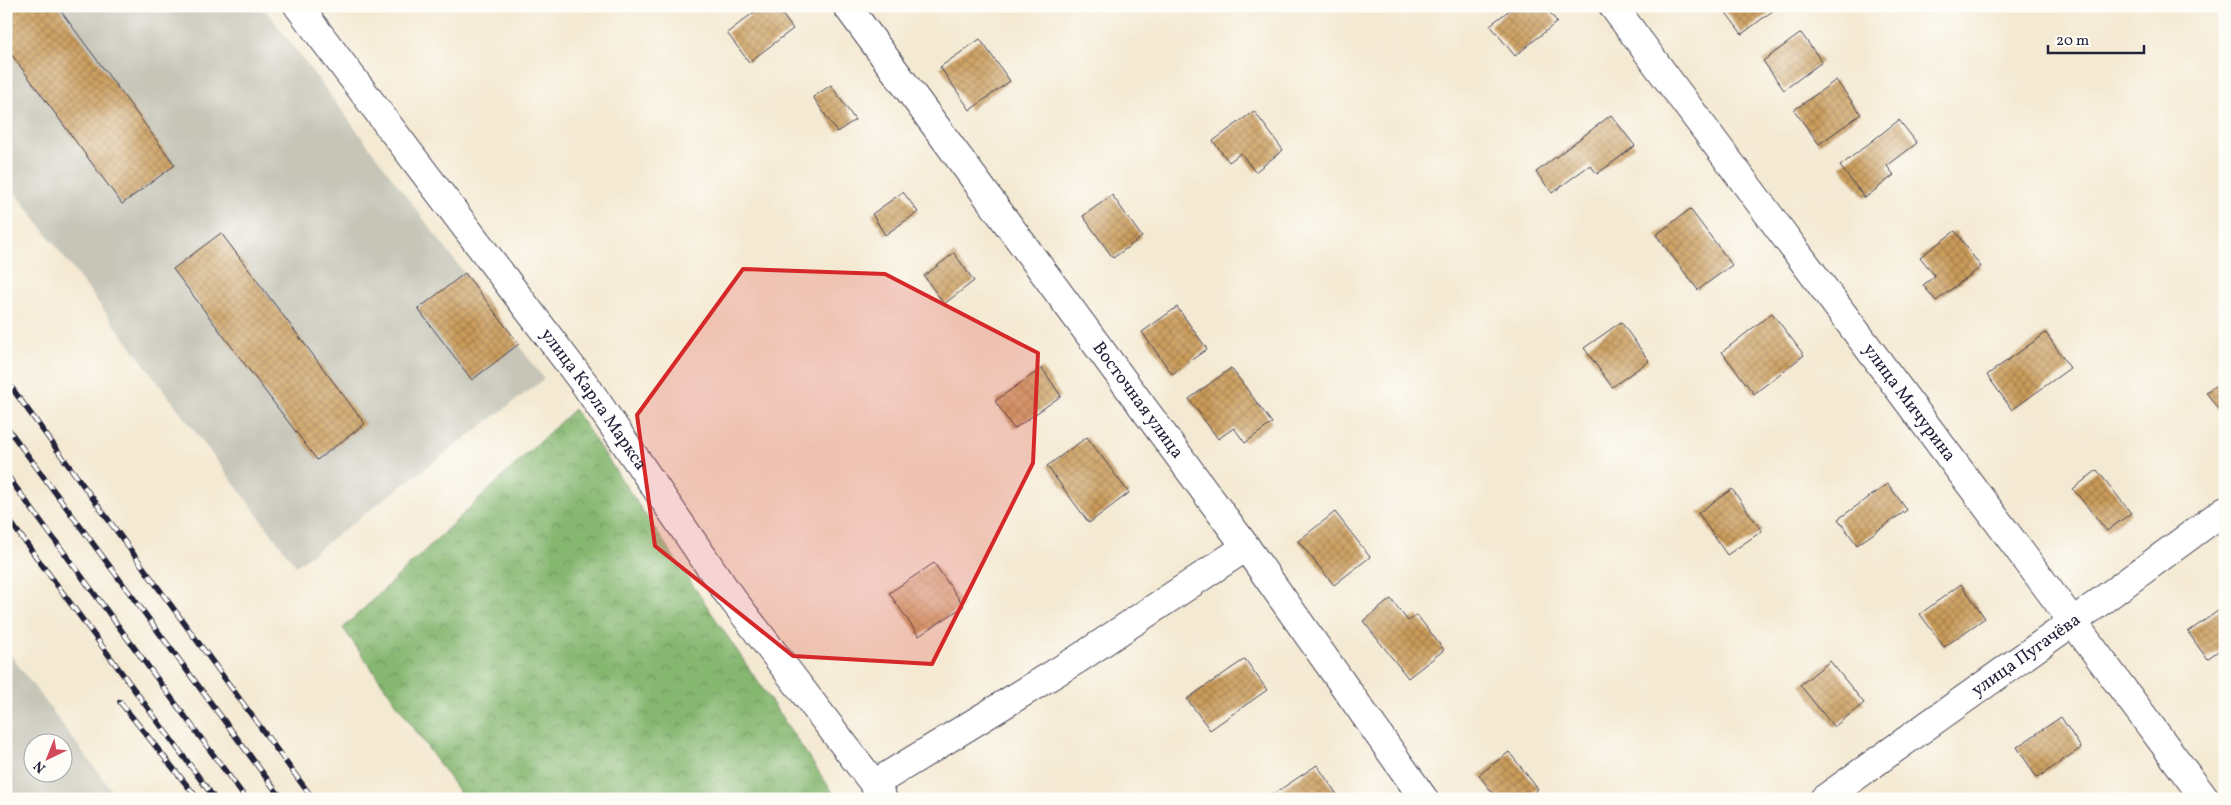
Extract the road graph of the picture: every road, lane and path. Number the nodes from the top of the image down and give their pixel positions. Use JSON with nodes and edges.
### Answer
{"nodes":[{"id":1,"x":298,"y":6,"type":"edge"},
{"id":2,"x":847,"y":6,"type":"edge"},
{"id":3,"x":1613,"y":6,"type":"edge"},
{"id":4,"x":2225,"y":510,"type":"edge"},
{"id":5,"x":1246,"y":547,"type":"junction"},
{"id":6,"x":2074,"y":621,"type":"junction"},
{"id":7,"x":879,"y":791,"type":"edge"},
{"id":8,"x":1424,"y":799,"type":"edge"},
{"id":9,"x":1824,"y":799,"type":"edge"},
{"id":10,"x":2205,"y":799,"type":"edge"}],
"edges":[{"from":1,"to":7,"type":"street","name":"улица Карла Маркса"},
{"from":2,"to":5,"type":"street","name":"Восточная улица"},
{"from":3,"to":6,"type":"street","name":"улица Мичурина"},
{"from":4,"to":6,"type":"street","name":"улица Пугачёва"},
{"from":5,"to":7,"type":"street"},
{"from":5,"to":8,"type":"street","name":"Восточная улица"},
{"from":6,"to":9,"type":"street","name":"улица Пугачёва"},
{"from":6,"to":10,"type":"street","name":"улица Мичурина"}]}
